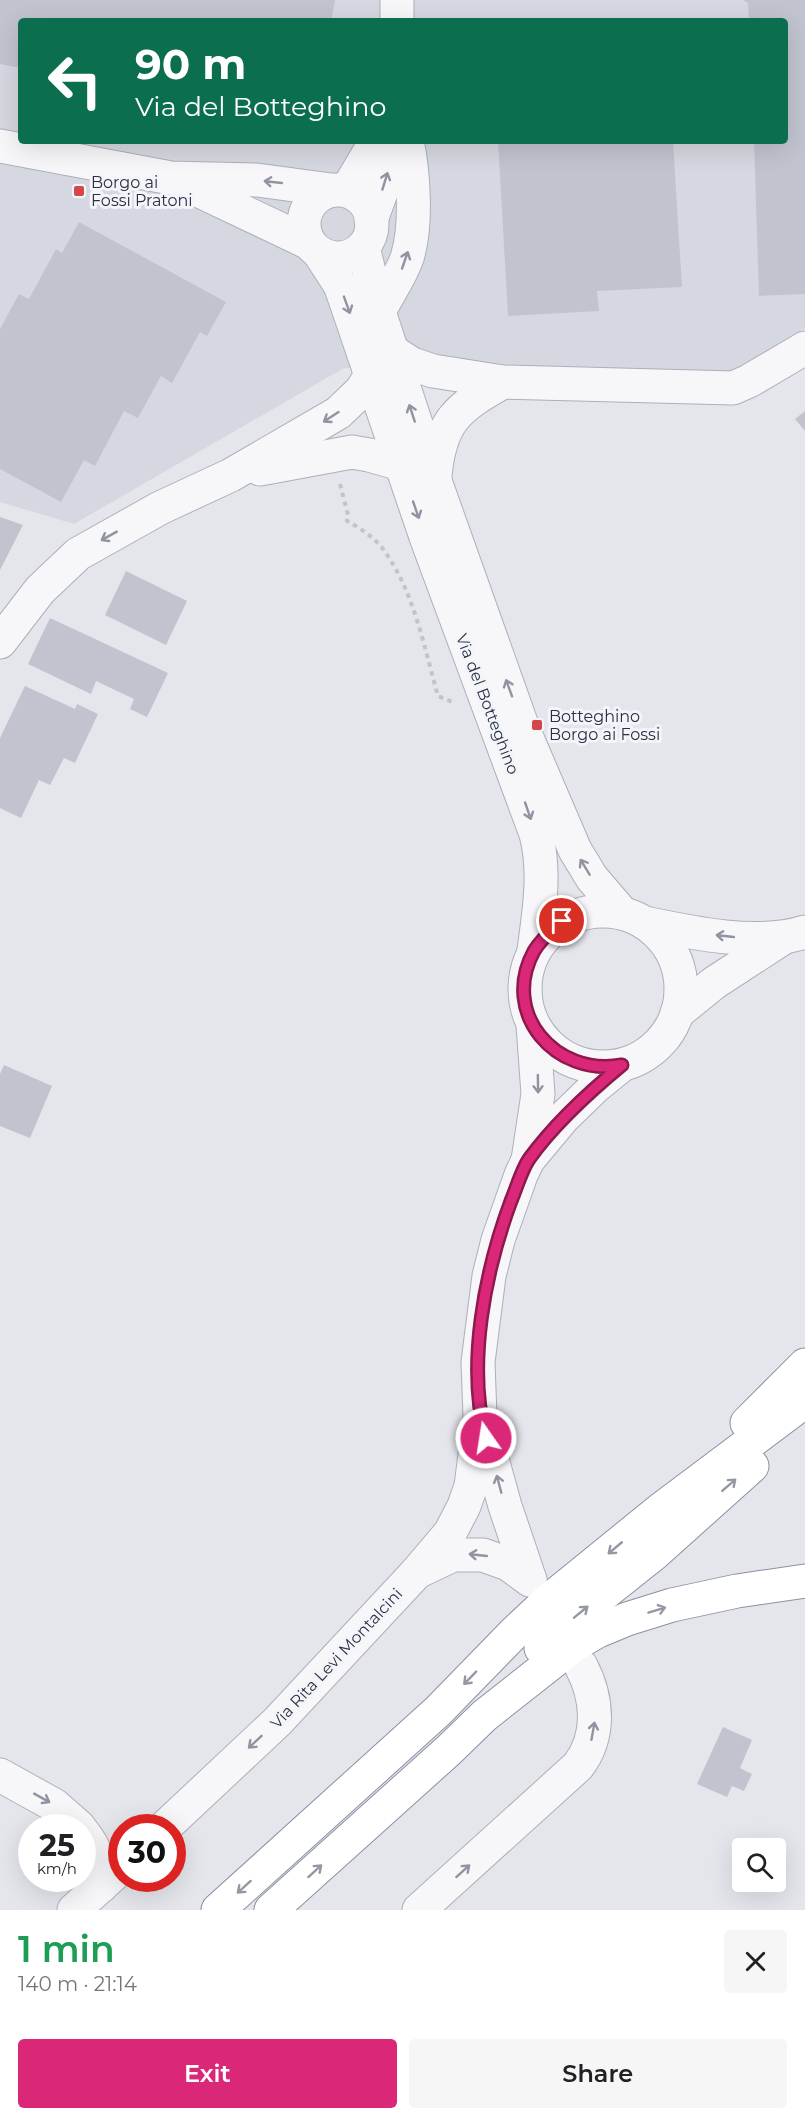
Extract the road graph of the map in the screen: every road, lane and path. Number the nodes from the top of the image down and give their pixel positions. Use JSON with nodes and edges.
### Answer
{"nodes":[{"id":1,"x":397,"y":0,"type":"edge"},
{"id":2,"x":398,"y":18,"type":"edge"},
{"id":3,"x":374,"y":144,"type":"edge"},
{"id":4,"x":394,"y":144,"type":"edge"},
{"id":5,"x":408,"y":144,"type":"edge"},
{"id":6,"x":0,"y":146,"type":"edge"},
{"id":7,"x":171,"y":178,"type":"junction"},
{"id":8,"x":339,"y":190,"type":"junction"},
{"id":9,"x":367,"y":233,"type":"junction"},
{"id":10,"x":315,"y":248,"type":"junction"},
{"id":11,"x":379,"y":312,"type":"junction"},
{"id":12,"x":805,"y":348,"type":"edge"},
{"id":13,"x":392,"y":351,"type":"junction"},
{"id":14,"x":371,"y":375,"type":"junction"},
{"id":15,"x":503,"y":382,"type":"junction"},
{"id":16,"x":401,"y":464,"type":"junction"},
{"id":17,"x":231,"y":475,"type":"junction"},
{"id":18,"x":338,"y":476,"type":"dead end"},
{"id":19,"x":435,"y":481,"type":"junction"},
{"id":20,"x":0,"y":642,"type":"edge"},
{"id":21,"x":465,"y":708,"type":"dead end"},
{"id":22,"x":633,"y":918,"type":"junction"},
{"id":23,"x":794,"y":935,"type":"edge"},
{"id":24,"x":534,"y":951,"type":"junction"},
{"id":25,"x":677,"y":1013,"type":"junction"},
{"id":26,"x":533,"y":1025,"type":"junction"},
{"id":27,"x":622,"y":1065,"type":"junction"},
{"id":28,"x":528,"y":1160,"type":"junction"},
{"id":29,"x":805,"y":1365,"type":"edge"},
{"id":30,"x":805,"y":1401,"type":"edge"},
{"id":31,"x":480,"y":1416,"type":"junction"},
{"id":32,"x":805,"y":1423,"type":"edge"},
{"id":33,"x":660,"y":1510,"type":"junction"},
{"id":34,"x":417,"y":1572,"type":"junction"},
{"id":35,"x":805,"y":1581,"type":"edge"},
{"id":36,"x":581,"y":1666,"type":"dead end"},
{"id":37,"x":484,"y":1716,"type":"junction"},
{"id":38,"x":0,"y":1775,"type":"edge"},
{"id":39,"x":64,"y":1814,"type":"edge"},
{"id":40,"x":179,"y":1814,"type":"edge"},
{"id":41,"x":96,"y":1855,"type":"edge"},
{"id":42,"x":108,"y":1873,"type":"edge"},
{"id":43,"x":108,"y":1880,"type":"edge"},
{"id":44,"x":74,"y":1910,"type":"edge"},
{"id":45,"x":218,"y":1910,"type":"edge"},
{"id":46,"x":272,"y":1910,"type":"edge"},
{"id":47,"x":419,"y":1910,"type":"edge"}],
"edges":[{"from":1,"to":2,"type":"street"},
{"from":3,"to":8,"type":"street"},
{"from":9,"to":4,"type":"street","one_way":true},
{"from":11,"to":5,"type":"street","one_way":true},
{"from":6,"to":7,"type":"street"},
{"from":8,"to":7,"type":"street","one_way":true},
{"from":7,"to":10,"type":"street"},
{"from":8,"to":9,"type":"street"},
{"from":8,"to":10,"type":"street"},
{"from":9,"to":10,"type":"street"},
{"from":9,"to":11,"type":"street","name":"Via del Botteghino"},
{"from":10,"to":14,"type":"street","name":"Via del Botteghino","one_way":true},
{"from":11,"to":13,"type":"street","name":"Via del Botteghino"},
{"from":12,"to":15,"type":"street"},
{"from":13,"to":15,"type":"street"},
{"from":19,"to":13,"type":"street","name":"Via del Botteghino","one_way":true},
{"from":14,"to":16,"type":"street","name":"Via del Botteghino"},
{"from":14,"to":17,"type":"street","one_way":true},
{"from":15,"to":19,"type":"street","name":"Via del Botteghino"},
{"from":16,"to":17,"type":"street"},
{"from":16,"to":24,"type":"street","name":"Via del Botteghino","one_way":true},
{"from":17,"to":20,"type":"street","one_way":true},
{"from":18,"to":21,"type":"path"},
{"from":22,"to":19,"type":"street","name":"Via del Botteghino","one_way":true},
{"from":23,"to":22,"type":"street","name":"Via del Botteghino","one_way":true},
{"from":22,"to":24,"type":"street","name":"Via del Botteghino"},
{"from":22,"to":25,"type":"street","name":"Via del Botteghino"},
{"from":23,"to":25,"type":"street","name":"Via del Botteghino"},
{"from":24,"to":26,"type":"street","name":"Via del Botteghino"},
{"from":25,"to":27,"type":"street","name":"Via del Botteghino"},
{"from":26,"to":27,"type":"street","name":"Via del Botteghino"},
{"from":26,"to":28,"type":"street","one_way":true},
{"from":27,"to":28,"type":"street"},
{"from":28,"to":31,"type":"street"},
{"from":29,"to":33,"type":"highway"},
{"from":30,"to":33,"type":"highway"},
{"from":31,"to":34,"type":"street"},
{"from":31,"to":34,"type":"street","name":"Via Rita Levi Montalcini"},
{"from":37,"to":32,"type":"highway","one_way":true},
{"from":33,"to":45,"type":"highway","one_way":true},
{"from":34,"to":40,"type":"street","name":"Via Rita Levi Montalcini","one_way":true},
{"from":37,"to":35,"type":"highway","one_way":true},
{"from":47,"to":36,"type":"street","one_way":true},
{"from":46,"to":37,"type":"highway","one_way":true},
{"from":38,"to":39,"type":"street","one_way":true},
{"from":41,"to":42,"type":"street"},
{"from":43,"to":44,"type":"street"}]}
